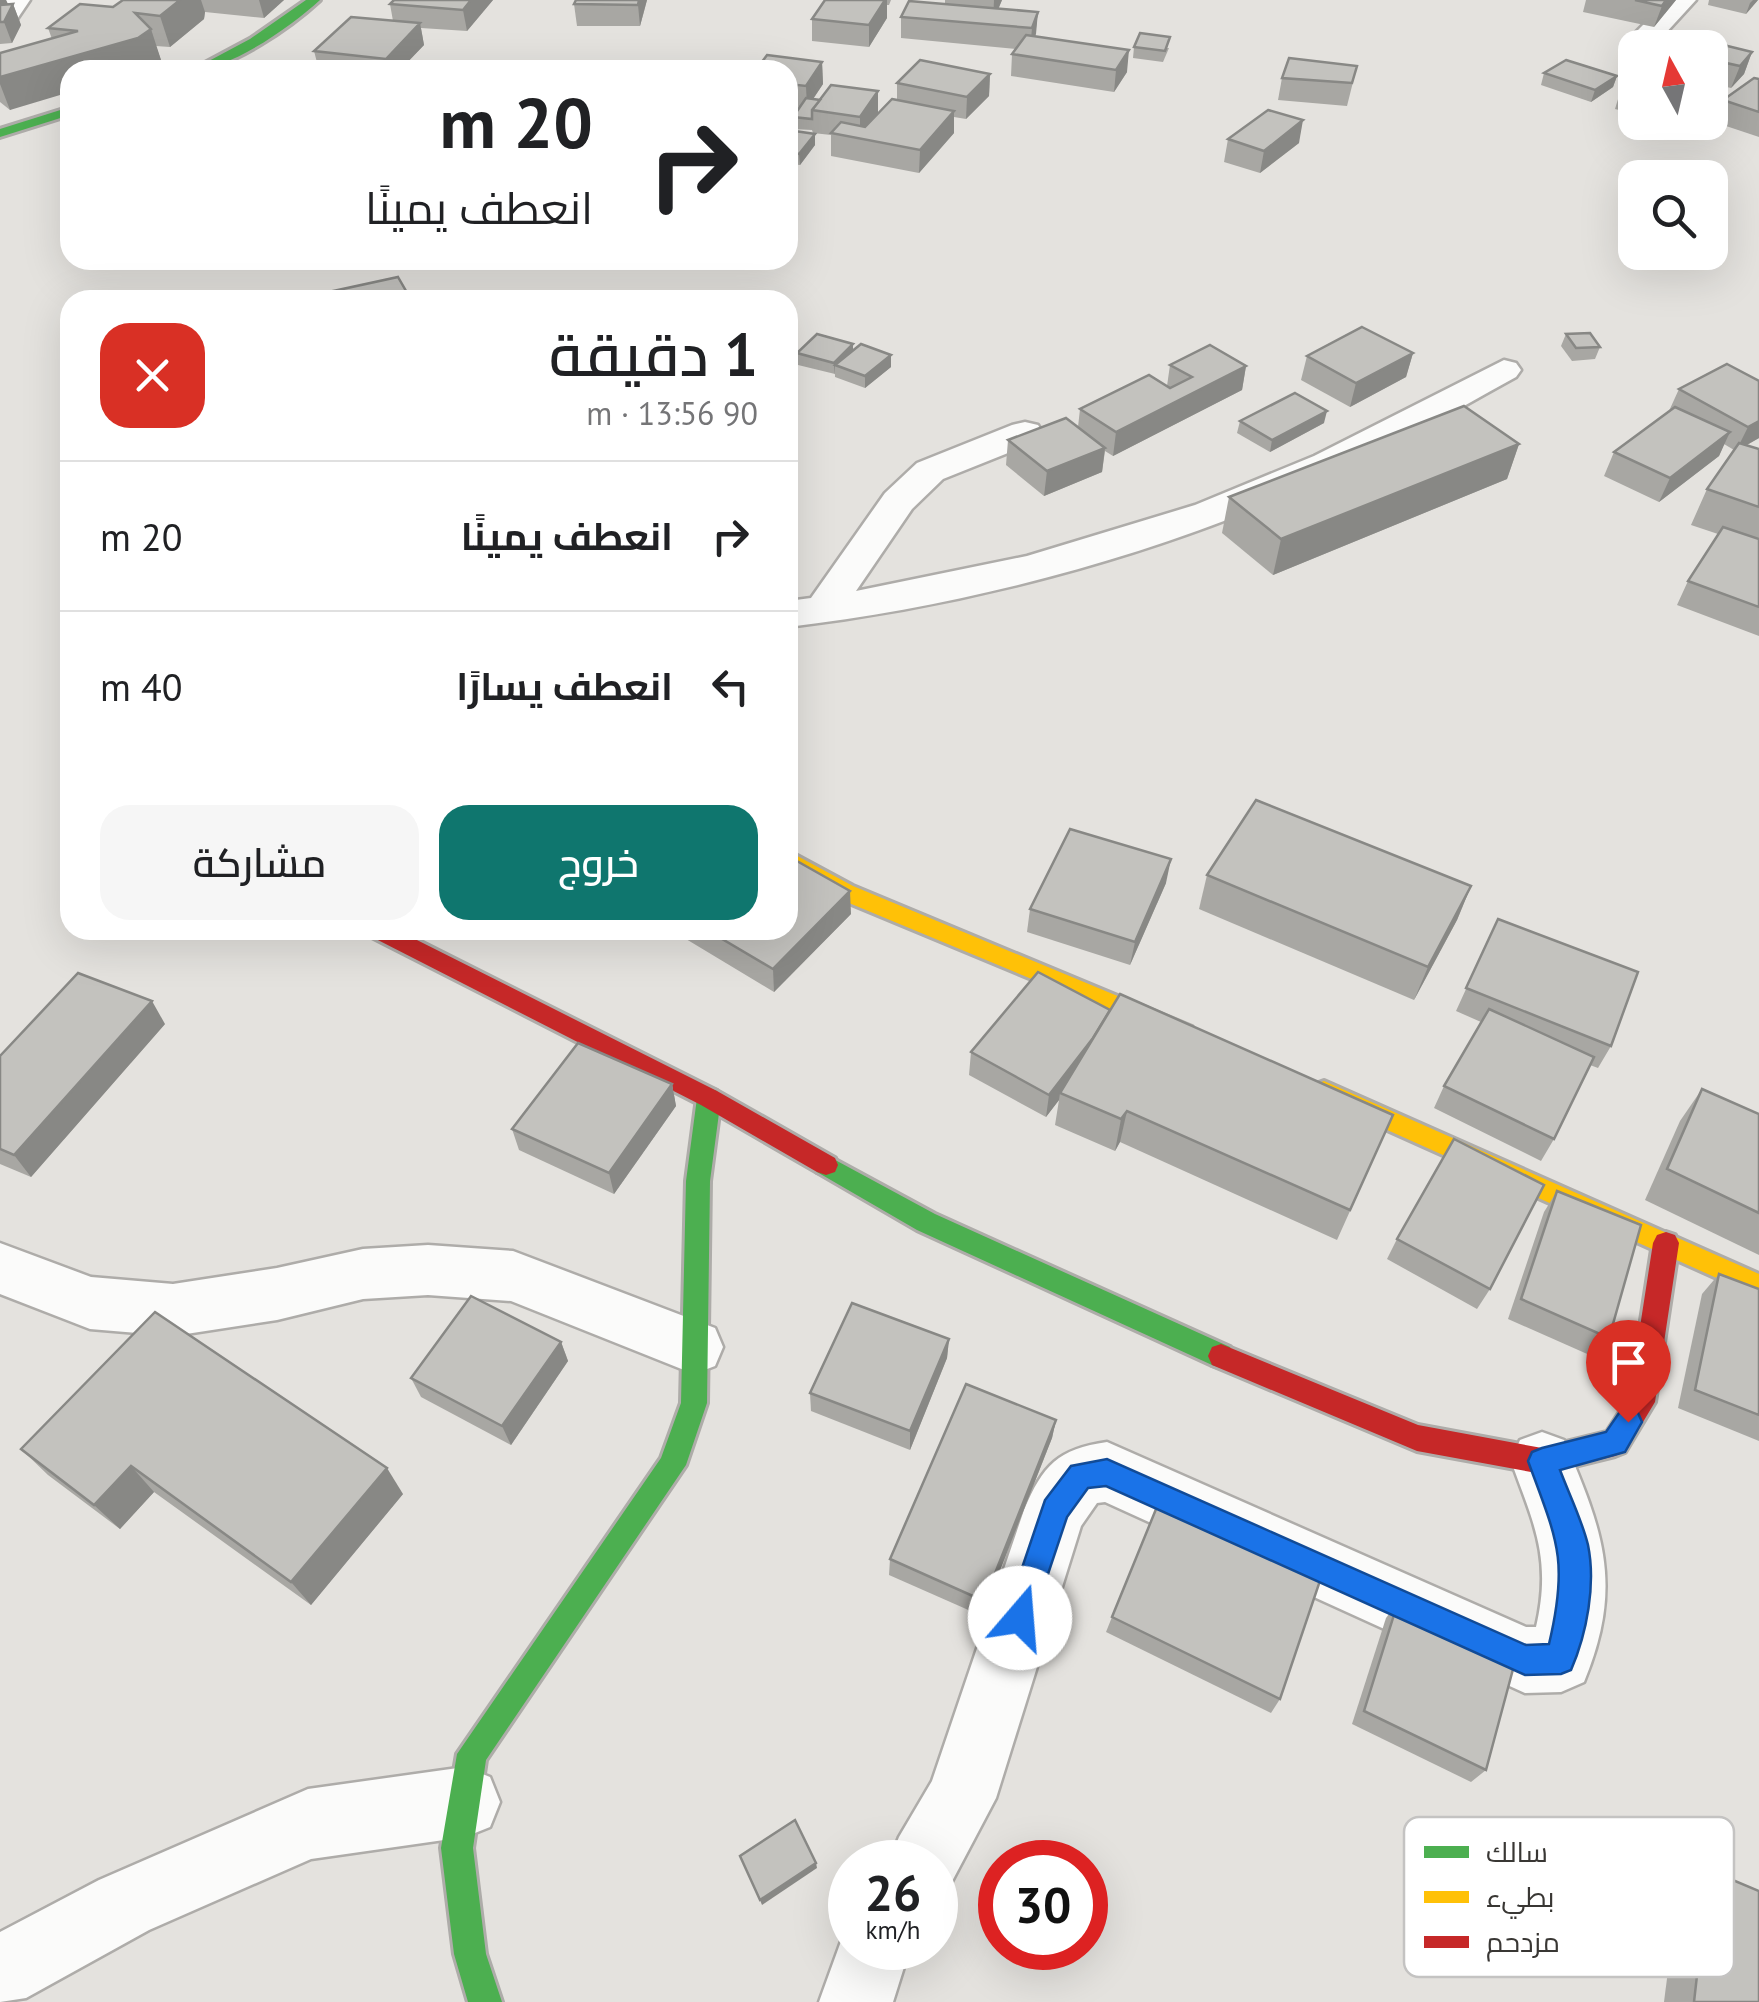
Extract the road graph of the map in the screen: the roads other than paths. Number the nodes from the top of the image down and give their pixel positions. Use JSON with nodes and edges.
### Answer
{"nodes":[{"id":1,"x":17,"y":0,"type":"edge"},
{"id":2,"x":314,"y":0,"type":"edge"},
{"id":3,"x":1683,"y":0,"type":"edge"},
{"id":4,"x":0,"y":25,"type":"edge"},
{"id":5,"x":1654,"y":30,"type":"edge"},
{"id":6,"x":218,"y":60,"type":"edge"},
{"id":7,"x":60,"y":115,"type":"edge"},
{"id":8,"x":0,"y":134,"type":"edge"},
{"id":9,"x":1504,"y":370,"type":"dead end"},
{"id":10,"x":1025,"y":433,"type":"edge"},
{"id":11,"x":805,"y":612,"type":"edge"},
{"id":12,"x":798,"y":865,"type":"edge"},
{"id":13,"x":398,"y":940,"type":"edge"},
{"id":14,"x":1215,"y":1045,"type":"edge"},
{"id":15,"x":1304,"y":1083,"type":"edge"},
{"id":16,"x":709,"y":1098,"type":"junction"},
{"id":17,"x":1666,"y":1244,"type":"junction"},
{"id":18,"x":0,"y":1268,"type":"edge"},
{"id":19,"x":1759,"y":1286,"type":"edge"},
{"id":20,"x":694,"y":1347,"type":"junction"},
{"id":21,"x":1542,"y":1461,"type":"junction"},
{"id":22,"x":465,"y":1802,"type":"junction"},
{"id":23,"x":937,"y":1840,"type":"edge"},
{"id":24,"x":867,"y":1970,"type":"edge"},
{"id":25,"x":0,"y":1972,"type":"edge"},
{"id":26,"x":485,"y":2002,"type":"edge"},
{"id":27,"x":856,"y":2002,"type":"edge"}],
"edges":[{"from":1,"to":4,"type":"street"},
{"from":2,"to":6,"type":"street"},
{"from":3,"to":5,"type":"street"},
{"from":7,"to":8,"type":"street"},
{"from":9,"to":11,"type":"street"},
{"from":10,"to":11,"type":"street"},
{"from":12,"to":14,"type":"street"},
{"from":13,"to":16,"type":"street"},
{"from":15,"to":17,"type":"street"},
{"from":16,"to":20,"type":"street"},
{"from":16,"to":21,"type":"street"},
{"from":17,"to":19,"type":"street"},
{"from":17,"to":21,"type":"street"},
{"from":18,"to":20,"type":"street"},
{"from":20,"to":22,"type":"street"},
{"from":21,"to":23,"type":"street"},
{"from":22,"to":25,"type":"street"},
{"from":22,"to":26,"type":"street"},
{"from":24,"to":27,"type":"street"}]}
